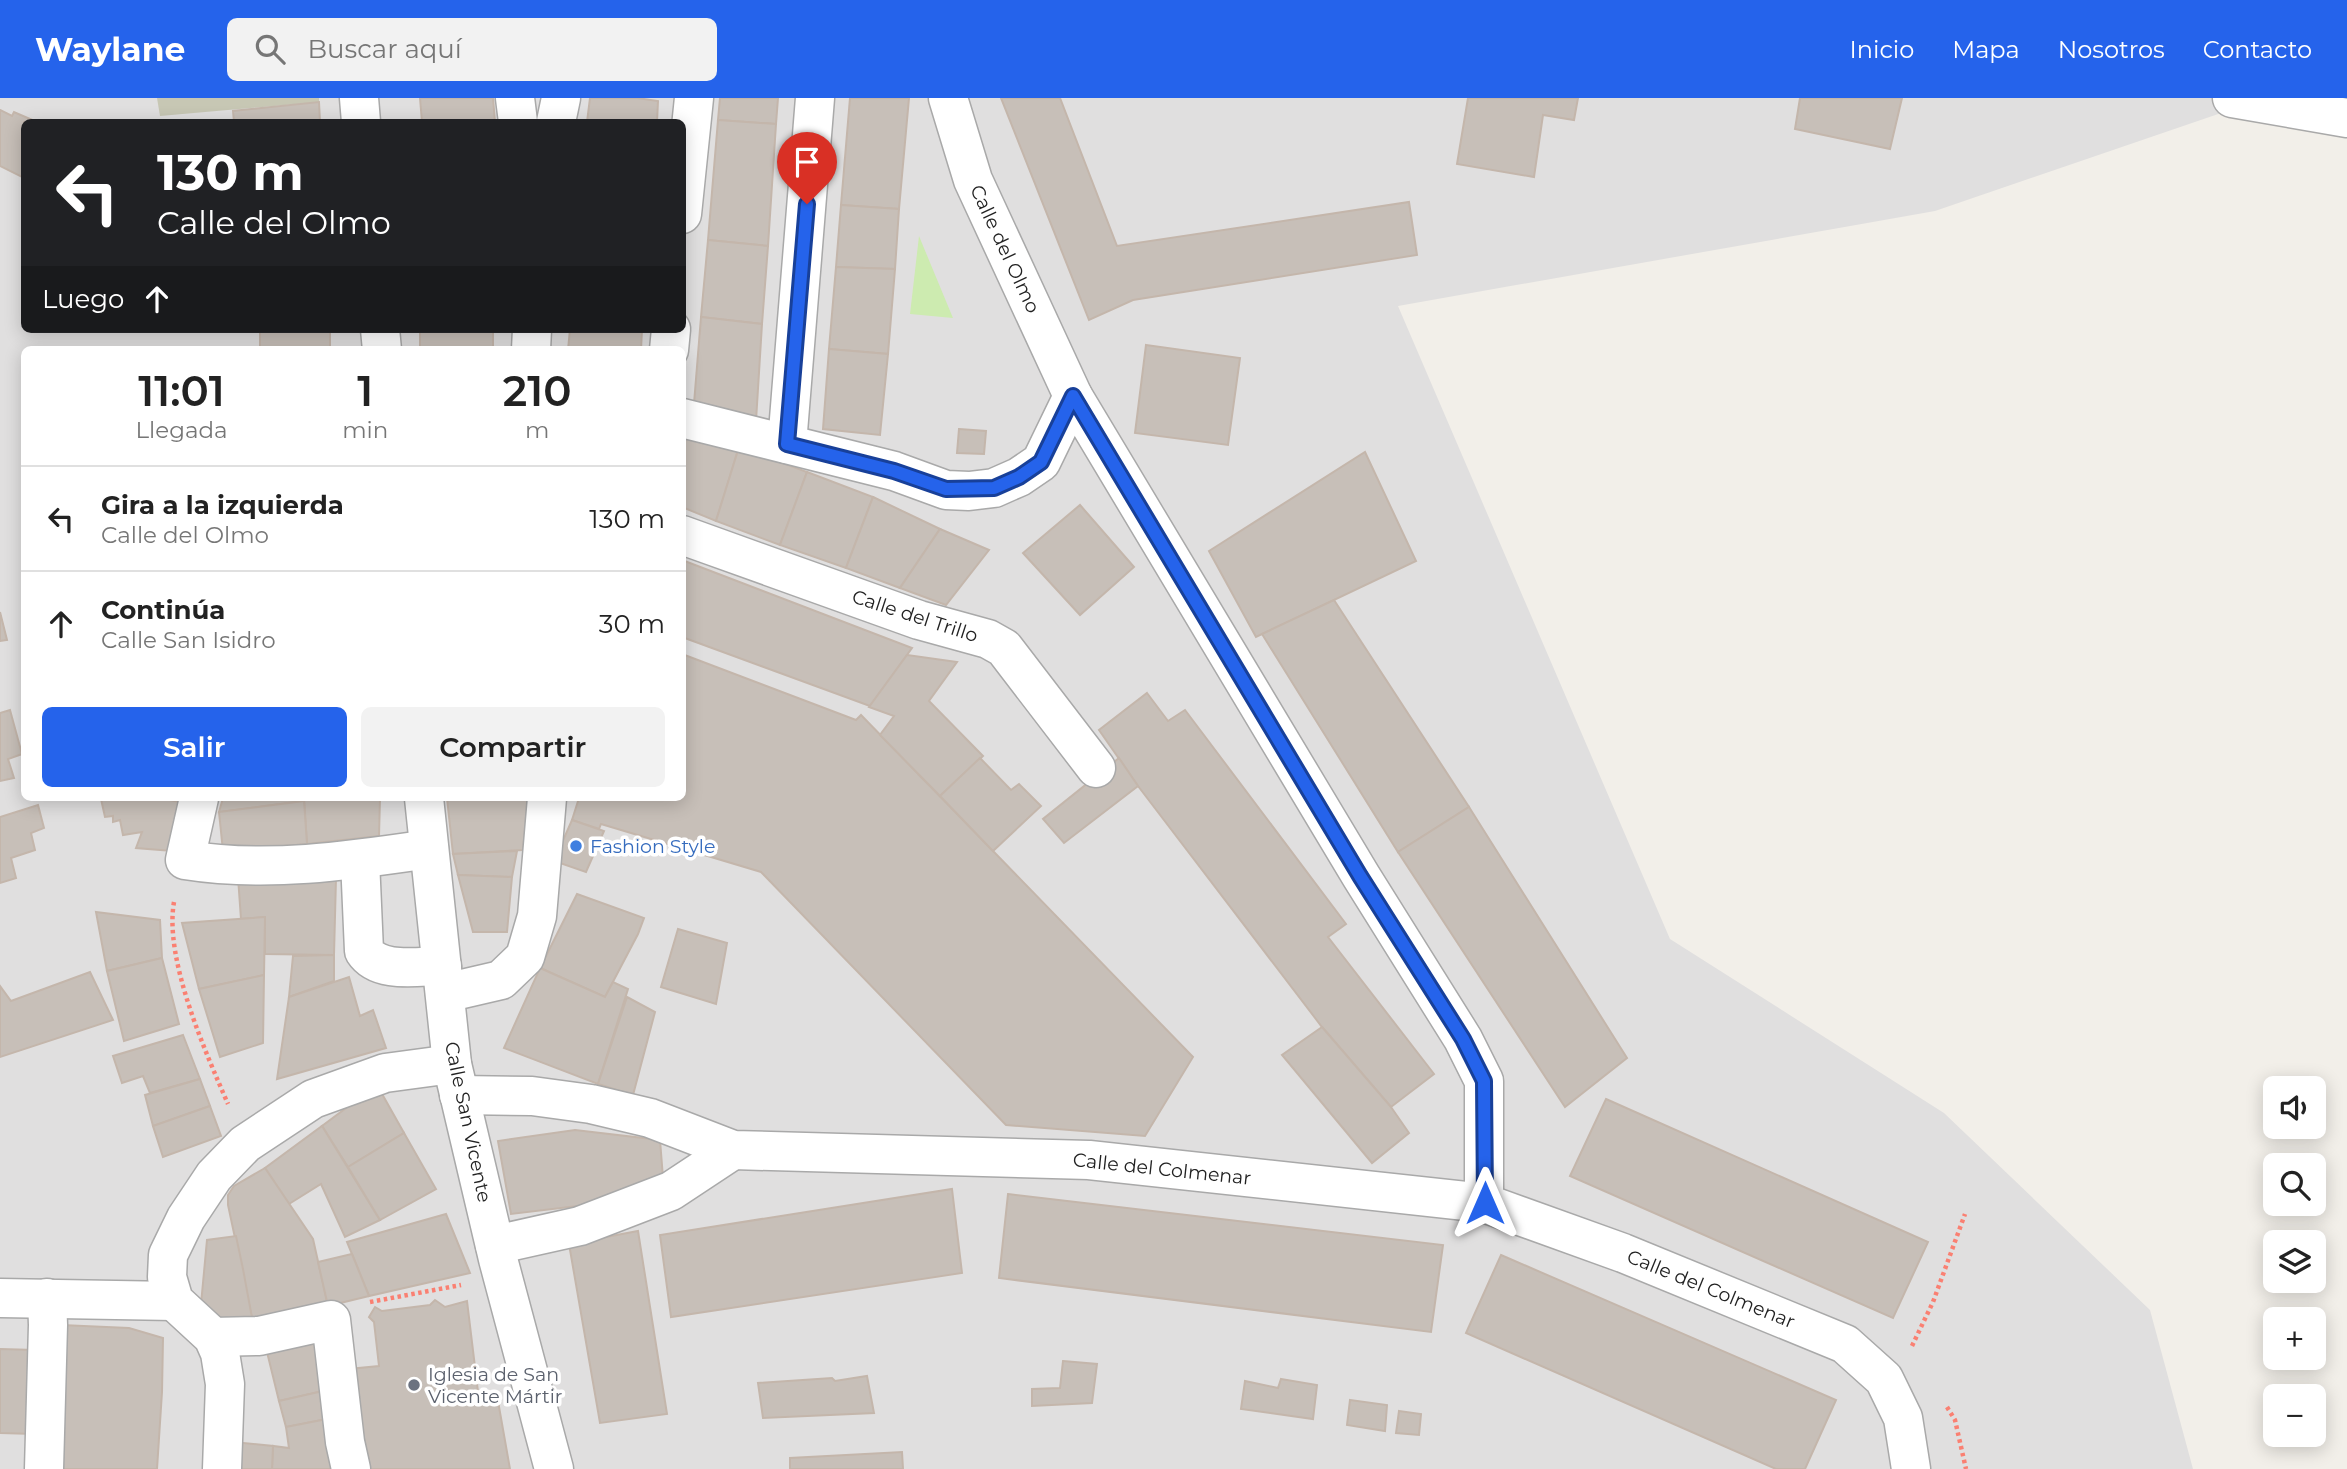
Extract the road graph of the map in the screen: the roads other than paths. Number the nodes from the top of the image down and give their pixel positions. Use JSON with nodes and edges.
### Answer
{"nodes":[{"id":1,"x":359,"y":98,"type":"edge"},
{"id":2,"x":515,"y":98,"type":"edge"},
{"id":3,"x":561,"y":98,"type":"edge"},
{"id":4,"x":694,"y":98,"type":"edge"},
{"id":5,"x":815,"y":98,"type":"edge"},
{"id":6,"x":948,"y":98,"type":"edge"},
{"id":7,"x":2232,"y":98,"type":"edge"},
{"id":8,"x":2347,"y":118,"type":"edge"},
{"id":9,"x":361,"y":119,"type":"edge"},
{"id":10,"x":518,"y":119,"type":"edge"},
{"id":11,"x":557,"y":119,"type":"edge"},
{"id":12,"x":686,"y":175,"type":"edge"},
{"id":13,"x":1073,"y":396,"type":"junction"},
{"id":14,"x":686,"y":419,"type":"edge"},
{"id":15,"x":787,"y":444,"type":"junction"},
{"id":16,"x":686,"y":536,"type":"edge"},
{"id":17,"x":1096,"y":768,"type":"dead end"},
{"id":18,"x":198,"y":801,"type":"edge"},
{"id":19,"x":424,"y":801,"type":"edge"},
{"id":20,"x":547,"y":801,"type":"edge"},
{"id":21,"x":429,"y":849,"type":"junction"},
{"id":22,"x":360,"y":860,"type":"junction"},
{"id":23,"x":443,"y":979,"type":"junction"},
{"id":24,"x":456,"y":1079,"type":"junction"},
{"id":25,"x":733,"y":1150,"type":"junction"},
{"id":26,"x":1485,"y":1203,"type":"junction"},
{"id":27,"x":499,"y":1261,"type":"junction"},
{"id":28,"x":0,"y":1298,"type":"edge"},
{"id":29,"x":47,"y":1298,"type":"junction"},
{"id":30,"x":174,"y":1301,"type":"junction"},
{"id":31,"x":213,"y":1337,"type":"junction"},
{"id":32,"x":44,"y":1469,"type":"edge"},
{"id":33,"x":222,"y":1469,"type":"edge"},
{"id":34,"x":351,"y":1469,"type":"edge"},
{"id":35,"x":554,"y":1469,"type":"edge"},
{"id":36,"x":1911,"y":1469,"type":"edge"}],
"edges":[{"from":1,"to":9,"type":"street"},
{"from":2,"to":10,"type":"street"},
{"from":3,"to":11,"type":"street"},
{"from":4,"to":12,"type":"street"},
{"from":5,"to":15,"type":"street"},
{"from":6,"to":13,"type":"street","name":"Calle del Olmo"},
{"from":7,"to":8,"type":"street"},
{"from":13,"to":15,"type":"street"},
{"from":13,"to":26,"type":"street","name":"Calle del Olmo"},
{"from":14,"to":15,"type":"street"},
{"from":16,"to":17,"type":"street","name":"Calle del Trillo"},
{"from":18,"to":22,"type":"street"},
{"from":19,"to":21,"type":"street","name":"Calle San Vicente"},
{"from":20,"to":23,"type":"street"},
{"from":21,"to":22,"type":"street"},
{"from":21,"to":23,"type":"street","name":"Calle San Vicente"},
{"from":22,"to":23,"type":"street"},
{"from":23,"to":24,"type":"street","name":"Calle San Vicente"},
{"from":24,"to":25,"type":"street","name":"Calle del Colmenar"},
{"from":24,"to":27,"type":"street","name":"Calle San Vicente"},
{"from":24,"to":30,"type":"street","name":"Calle del Colmenar"},
{"from":25,"to":26,"type":"street","name":"Calle del Colmenar"},
{"from":25,"to":27,"type":"street"},
{"from":26,"to":36,"type":"street","name":"Calle del Colmenar"},
{"from":27,"to":35,"type":"street","name":"Calle San Vicente"},
{"from":28,"to":29,"type":"street"},
{"from":29,"to":30,"type":"street"},
{"from":29,"to":32,"type":"street"},
{"from":30,"to":31,"type":"street"},
{"from":31,"to":33,"type":"street"},
{"from":31,"to":34,"type":"street"}]}
